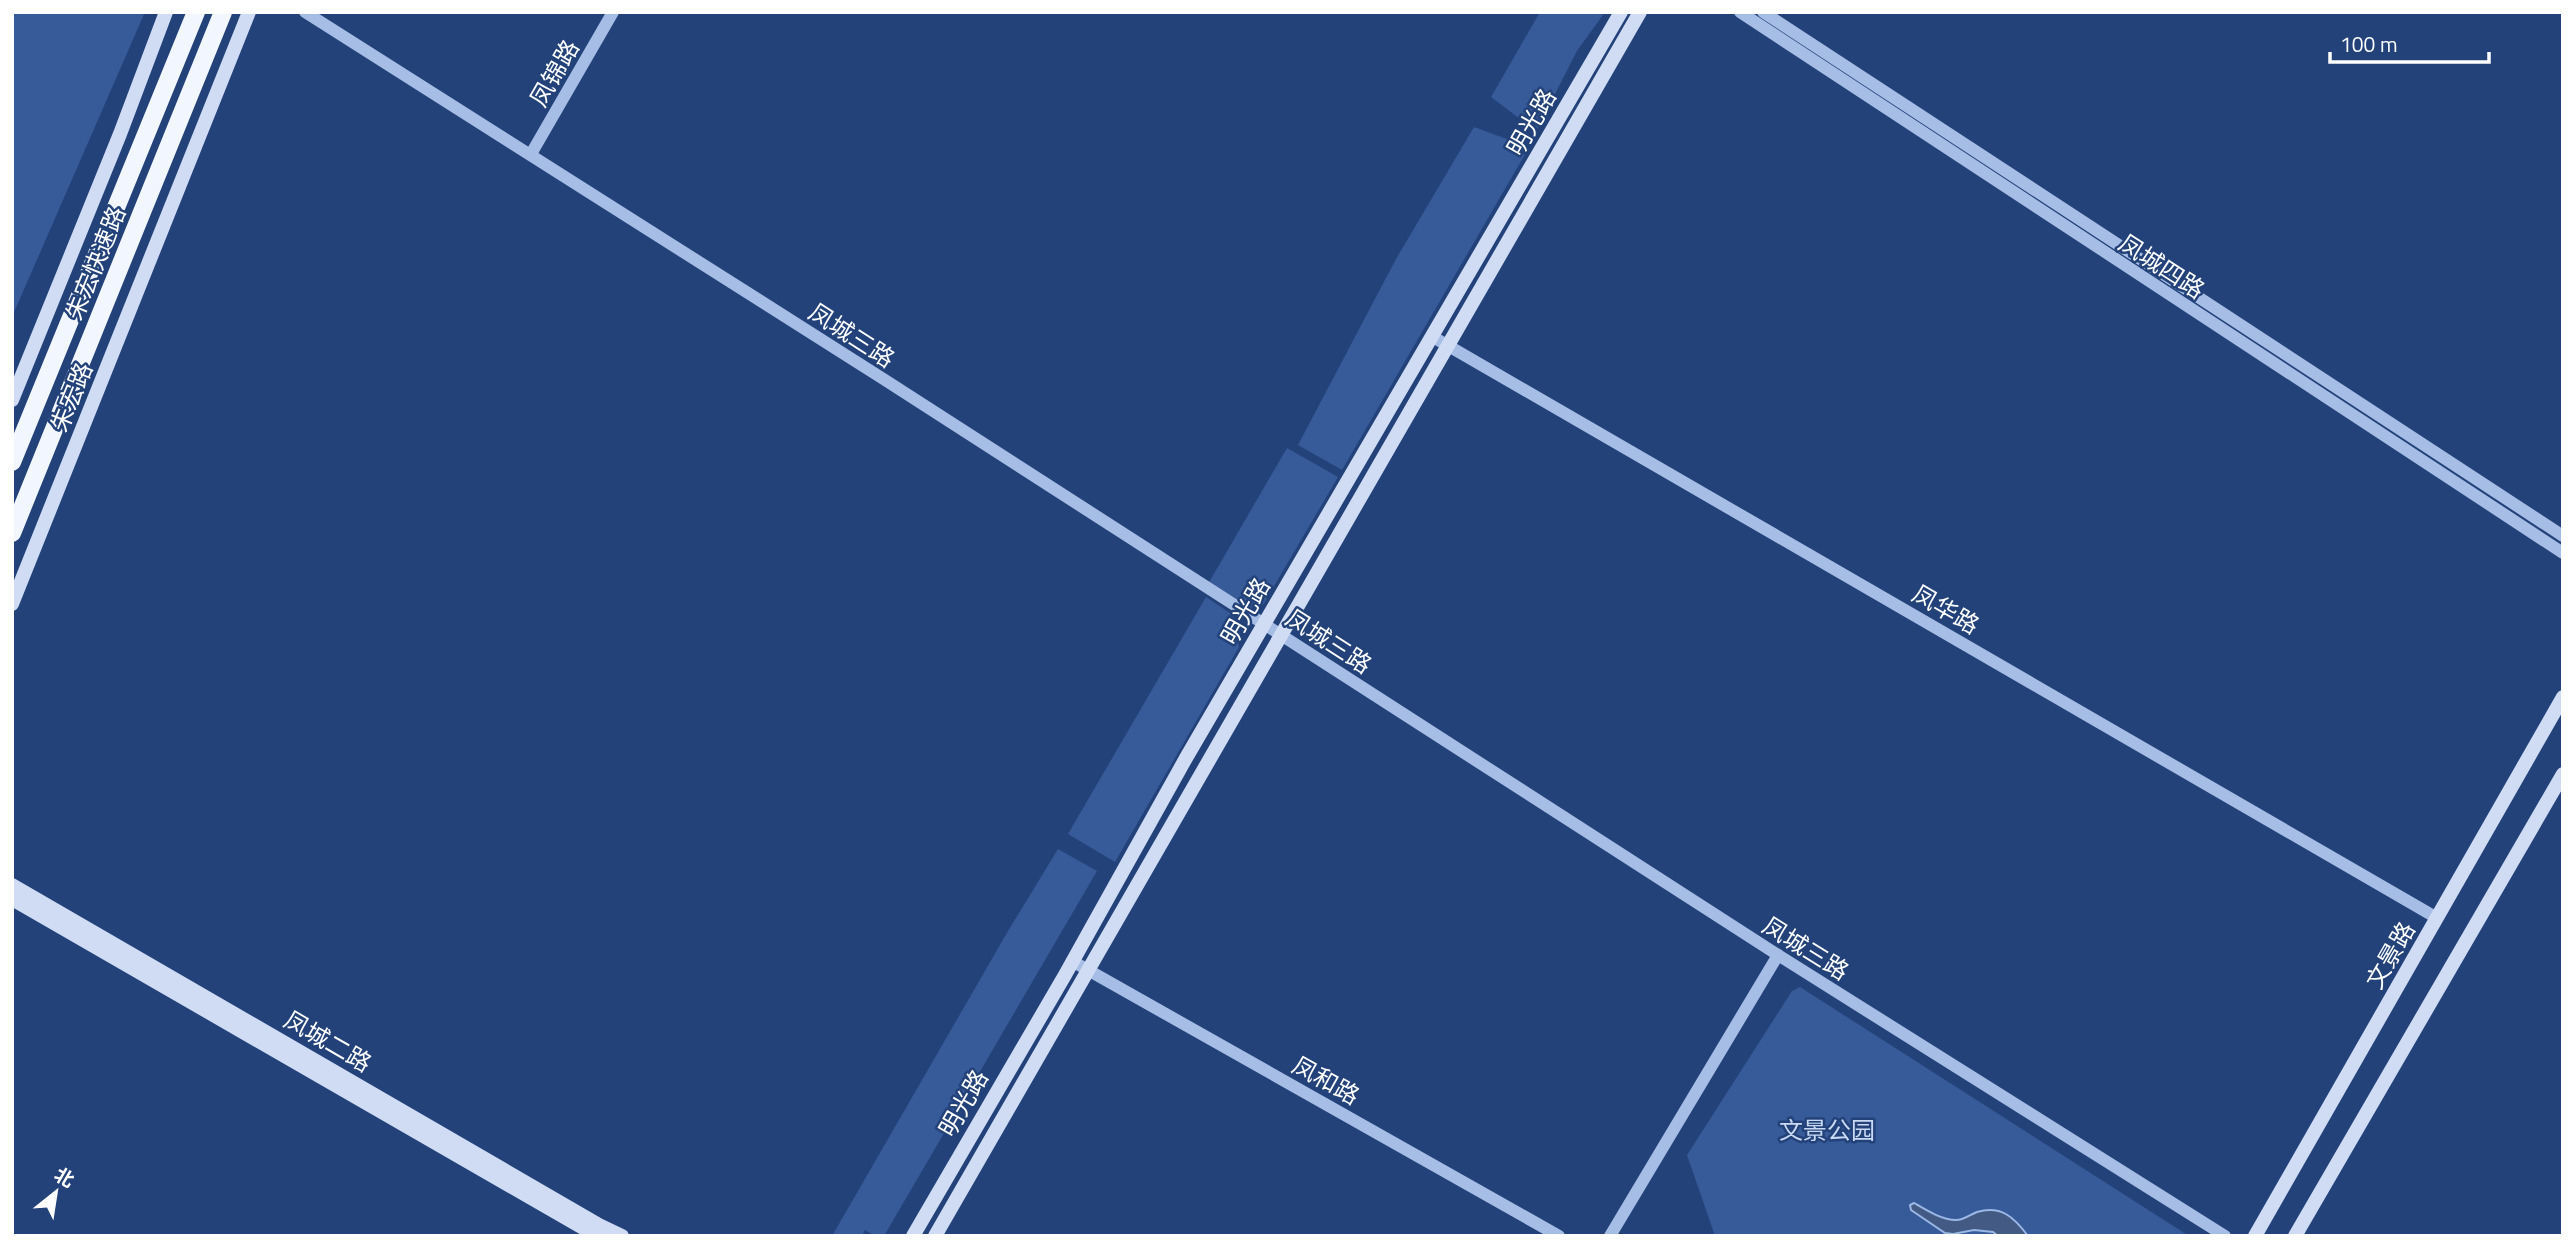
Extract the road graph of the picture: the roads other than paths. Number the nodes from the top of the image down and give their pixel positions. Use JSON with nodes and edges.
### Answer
{"nodes":[{"id":1,"x":166,"y":12,"type":"edge"},
{"id":2,"x":196,"y":12,"type":"edge"},
{"id":3,"x":249,"y":12,"type":"edge"},
{"id":4,"x":305,"y":12,"type":"edge"},
{"id":5,"x":613,"y":12,"type":"edge"},
{"id":6,"x":1621,"y":12,"type":"edge"},
{"id":7,"x":1640,"y":12,"type":"edge"},
{"id":8,"x":1740,"y":12,"type":"edge"},
{"id":9,"x":1763,"y":12,"type":"edge"},
{"id":10,"x":223,"y":14,"type":"edge"},
{"id":11,"x":531,"y":155,"type":"junction"},
{"id":12,"x":1433,"y":337,"type":"junction"},
{"id":13,"x":1449,"y":346,"type":"junction"},
{"id":14,"x":12,"y":400,"type":"edge"},
{"id":15,"x":12,"y":462,"type":"edge"},
{"id":16,"x":12,"y":533,"type":"edge"},
{"id":17,"x":2563,"y":536,"type":"edge"},
{"id":18,"x":2563,"y":553,"type":"edge"},
{"id":19,"x":12,"y":604,"type":"edge"},
{"id":20,"x":1264,"y":624,"type":"junction"},
{"id":21,"x":1282,"y":635,"type":"junction"},
{"id":22,"x":2563,"y":697,"type":"edge"},
{"id":23,"x":2563,"y":774,"type":"edge"},
{"id":24,"x":12,"y":885,"type":"edge"},
{"id":25,"x":12,"y":899,"type":"edge"},
{"id":26,"x":2437,"y":918,"type":"junction"},
{"id":27,"x":1778,"y":955,"type":"junction"},
{"id":28,"x":1072,"y":961,"type":"junction"},
{"id":29,"x":1087,"y":969,"type":"junction"},
{"id":30,"x":597,"y":1236,"type":"edge"},
{"id":31,"x":622,"y":1236,"type":"edge"},
{"id":32,"x":913,"y":1236,"type":"edge"},
{"id":33,"x":935,"y":1236,"type":"edge"},
{"id":34,"x":1559,"y":1236,"type":"edge"},
{"id":35,"x":1610,"y":1236,"type":"edge"},
{"id":36,"x":2225,"y":1236,"type":"edge"},
{"id":37,"x":2255,"y":1236,"type":"edge"},
{"id":38,"x":2295,"y":1236,"type":"edge"}],
"edges":[{"from":1,"to":14,"type":"main road"},
{"from":2,"to":15,"type":"highway","name":"朱宏快速路"},
{"from":3,"to":19,"type":"main road","name":"朱宏路"},
{"from":4,"to":11,"type":"street","name":"凤城三路"},
{"from":5,"to":11,"type":"street","name":"凤锦路"},
{"from":6,"to":12,"type":"main road","name":"明光路"},
{"from":7,"to":13,"type":"main road","name":"明光路"},
{"from":8,"to":18,"type":"street","name":"凤城四路"},
{"from":9,"to":17,"type":"street","name":"凤城四路"},
{"from":10,"to":16,"type":"highway","name":"朱宏快速路"},
{"from":11,"to":20,"type":"street","name":"凤城三路"},
{"from":12,"to":13,"type":"street","name":"凤华路"},
{"from":12,"to":20,"type":"main road","name":"明光路"},
{"from":13,"to":21,"type":"main road","name":"明光路"},
{"from":13,"to":26,"type":"street","name":"凤华路"},
{"from":20,"to":21,"type":"street","name":"凤城三路"},
{"from":20,"to":28,"type":"main road","name":"明光路"},
{"from":21,"to":27,"type":"street","name":"凤城三路"},
{"from":21,"to":29,"type":"main road","name":"明光路"},
{"from":22,"to":26,"type":"main road","name":"文景路"},
{"from":23,"to":38,"type":"main road"},
{"from":24,"to":31,"type":"main road","name":"凤城二路"},
{"from":25,"to":30,"type":"main road","name":"凤城二路"},
{"from":26,"to":37,"type":"main road","name":"文景路"},
{"from":27,"to":35,"type":"street"},
{"from":27,"to":36,"type":"street","name":"凤城三路"},
{"from":28,"to":29,"type":"street","name":"凤和路"},
{"from":28,"to":32,"type":"main road","name":"明光路"},
{"from":29,"to":33,"type":"main road","name":"明光路"},
{"from":29,"to":34,"type":"street","name":"凤和路"}]}
